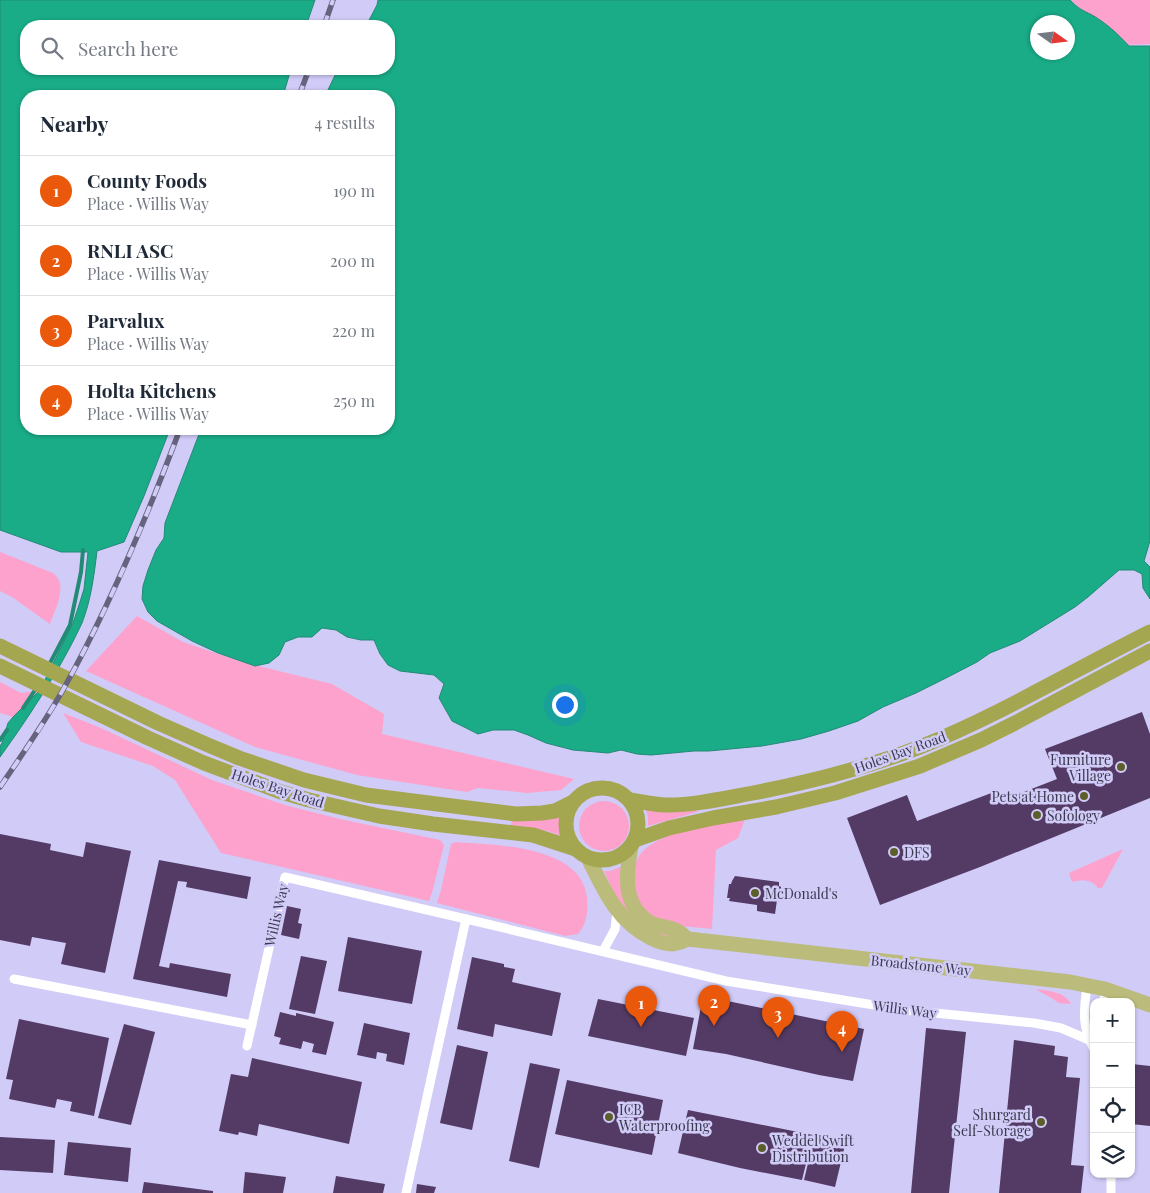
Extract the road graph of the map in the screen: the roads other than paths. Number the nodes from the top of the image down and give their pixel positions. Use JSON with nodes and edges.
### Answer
{"nodes":[{"id":1,"x":1150,"y":632,"type":"edge"},
{"id":2,"x":0,"y":646,"type":"edge"},
{"id":3,"x":1149,"y":651,"type":"edge"},
{"id":4,"x":0,"y":666,"type":"edge"},
{"id":5,"x":630,"y":800,"type":"junction"},
{"id":6,"x":574,"y":802,"type":"junction"},
{"id":7,"x":633,"y":843,"type":"junction"},
{"id":8,"x":582,"y":854,"type":"junction"},
{"id":9,"x":617,"y":911,"type":"junction"},
{"id":10,"x":466,"y":919,"type":"junction"},
{"id":11,"x":688,"y":939,"type":"junction"},
{"id":12,"x":603,"y":951,"type":"junction"},
{"id":13,"x":14,"y":979,"type":"dead end"},
{"id":14,"x":1087,"y":985,"type":"junction"},
{"id":15,"x":1104,"y":995,"type":"edge"},
{"id":16,"x":1150,"y":1005,"type":"edge"},
{"id":17,"x":252,"y":1024,"type":"junction"},
{"id":18,"x":1089,"y":1040,"type":"junction"},
{"id":19,"x":1091,"y":1043,"type":"edge"},
{"id":20,"x":247,"y":1046,"type":"dead end"},
{"id":21,"x":1111,"y":1178,"type":"edge"},
{"id":22,"x":406,"y":1193,"type":"edge"},
{"id":23,"x":1111,"y":1193,"type":"edge"}],
"edges":[{"from":1,"to":5,"type":"highway","name":"Holes Bay Road"},
{"from":2,"to":6,"type":"highway","name":"Holes Bay Road"},
{"from":3,"to":7,"type":"highway","name":"Holes Bay Road"},
{"from":4,"to":8,"type":"highway","name":"Holes Bay Road"},
{"from":5,"to":6,"type":"highway"},
{"from":5,"to":7,"type":"highway"},
{"from":6,"to":8,"type":"highway"},
{"from":7,"to":8,"type":"highway"},
{"from":7,"to":11,"type":"main road","name":"Broadstone Way"},
{"from":8,"to":9,"type":"main road","name":"Broadstone Way"},
{"from":9,"to":11,"type":"main road","name":"Broadstone Way"},
{"from":9,"to":12,"type":"street"},
{"from":10,"to":12,"type":"street","name":"Willis Way"},
{"from":10,"to":17,"type":"street","name":"Willis Way"},
{"from":10,"to":22,"type":"street"},
{"from":11,"to":14,"type":"main road","name":"Broadstone Way"},
{"from":12,"to":18,"type":"street","name":"Willis Way"},
{"from":13,"to":17,"type":"street"},
{"from":14,"to":15,"type":"main road","name":"Broadstone Way"},
{"from":14,"to":18,"type":"street"},
{"from":15,"to":16,"type":"main road","name":"Broadstone Way"},
{"from":17,"to":20,"type":"street","name":"Willis Way"},
{"from":18,"to":19,"type":"street"},
{"from":21,"to":23,"type":"street"}]}
